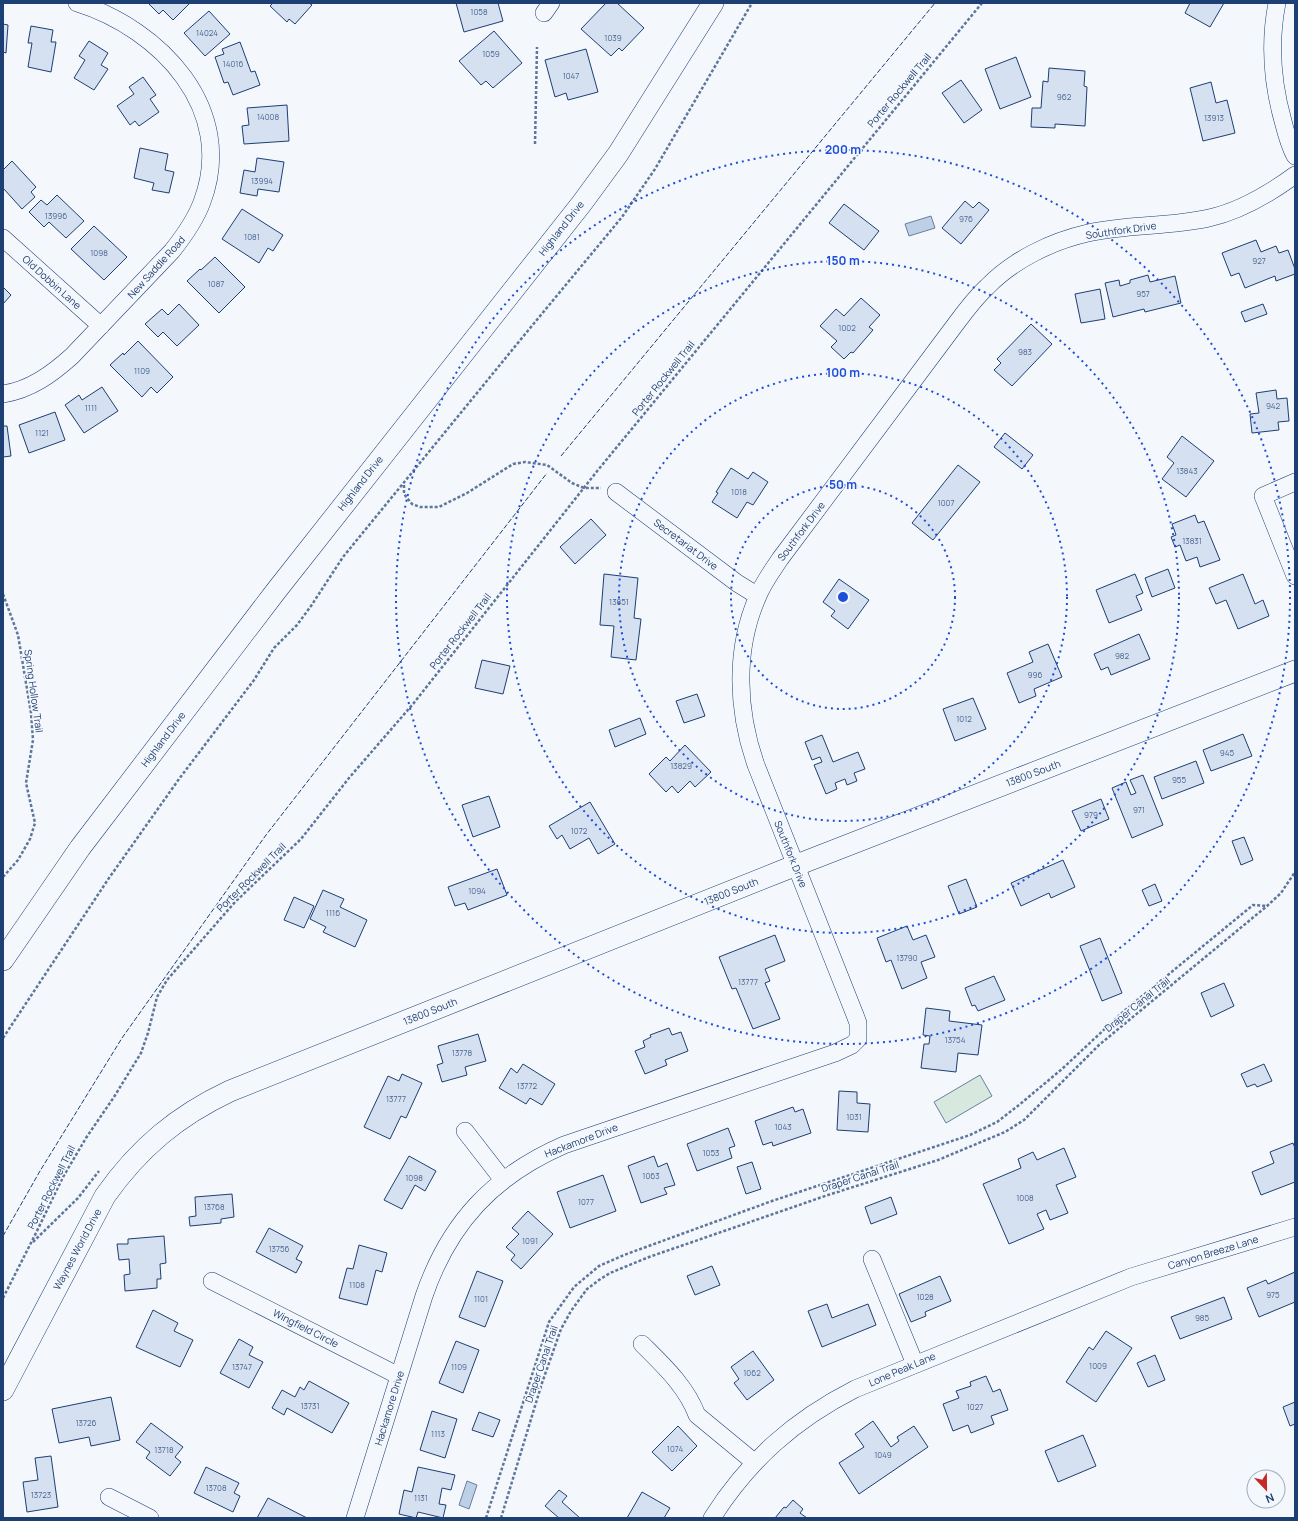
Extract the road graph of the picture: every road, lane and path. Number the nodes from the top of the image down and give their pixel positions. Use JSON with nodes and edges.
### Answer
{"nodes":[{"id":1,"x":77,"y":3,"type":"edge"},
{"id":2,"x":713,"y":3,"type":"edge"},
{"id":3,"x":752,"y":3,"type":"edge"},
{"id":4,"x":982,"y":3,"type":"edge"},
{"id":5,"x":1277,"y":3,"type":"edge"},
{"id":6,"x":538,"y":47,"type":"dead end"},
{"id":7,"x":535,"y":144,"type":"dead end"},
{"id":8,"x":1295,"y":156,"type":"edge"},
{"id":9,"x":1295,"y":175,"type":"edge"},
{"id":10,"x":3,"y":238,"type":"edge"},
{"id":11,"x":100,"y":326,"type":"junction"},
{"id":12,"x":3,"y":394,"type":"edge"},
{"id":13,"x":1295,"y":482,"type":"edge"},
{"id":14,"x":404,"y":484,"type":"junction"},
{"id":15,"x":584,"y":488,"type":"junction"},
{"id":16,"x":616,"y":492,"type":"dead end"},
{"id":17,"x":1295,"y":576,"type":"edge"},
{"id":18,"x":3,"y":594,"type":"edge"},
{"id":19,"x":758,"y":596,"type":"junction"},
{"id":20,"x":1295,"y":671,"type":"edge"},
{"id":21,"x":796,"y":866,"type":"junction"},
{"id":22,"x":1295,"y":872,"type":"edge"},
{"id":23,"x":3,"y":877,"type":"edge"},
{"id":24,"x":1267,"y":906,"type":"junction"},
{"id":25,"x":3,"y":960,"type":"edge"},
{"id":26,"x":3,"y":1038,"type":"edge"},
{"id":27,"x":858,"y":1039,"type":"joint"},
{"id":28,"x":173,"y":1124,"type":"joint"},
{"id":29,"x":465,"y":1131,"type":"dead end"},
{"id":30,"x":103,"y":1167,"type":"dead end"},
{"id":31,"x":503,"y":1180,"type":"junction"},
{"id":32,"x":1295,"y":1227,"type":"edge"},
{"id":33,"x":31,"y":1244,"type":"junction"},
{"id":34,"x":872,"y":1259,"type":"dead end"},
{"id":35,"x":1131,"y":1276,"type":"joint"},
{"id":36,"x":212,"y":1281,"type":"dead end"},
{"id":37,"x":3,"y":1298,"type":"edge"},
{"id":38,"x":642,"y":1344,"type":"dead end"},
{"id":39,"x":915,"y":1364,"type":"junction"},
{"id":40,"x":399,"y":1376,"type":"junction"},
{"id":41,"x":3,"y":1390,"type":"edge"},
{"id":42,"x":754,"y":1462,"type":"junction"},
{"id":43,"x":109,"y":1497,"type":"dead end"},
{"id":44,"x":150,"y":1518,"type":"edge"},
{"id":45,"x":355,"y":1518,"type":"edge"},
{"id":46,"x":486,"y":1518,"type":"edge"},
{"id":47,"x":501,"y":1518,"type":"edge"},
{"id":48,"x":712,"y":1518,"type":"edge"}],
"edges":[{"from":1,"to":11,"type":"street","name":"New Saddle Road"},
{"from":2,"to":25,"type":"main road","name":"Highland Drive"},
{"from":3,"to":14,"type":"path"},
{"from":4,"to":15,"type":"path","name":"Porter Rockwell Trail"},
{"from":5,"to":8,"type":"street"},
{"from":6,"to":7,"type":"path"},
{"from":9,"to":19,"type":"street","name":"Southfork Drive"},
{"from":10,"to":11,"type":"street","name":"Old Dobbin Lane"},
{"from":11,"to":12,"type":"street","name":"New Saddle Road"},
{"from":13,"to":17,"type":"street"},
{"from":14,"to":15,"type":"path"},
{"from":14,"to":26,"type":"path"},
{"from":15,"to":33,"type":"path","name":"Porter Rockwell Trail"},
{"from":16,"to":19,"type":"street","name":"Secretariat Drive"},
{"from":18,"to":23,"type":"path","name":"Spring Hollow Trail"},
{"from":19,"to":21,"type":"street","name":"Southfork Drive"},
{"from":20,"to":21,"type":"main road","name":"13800 South"},
{"from":21,"to":27,"type":"street","name":"Southfork Drive"},
{"from":21,"to":28,"type":"main road","name":"13800 South"},
{"from":22,"to":24,"type":"path","name":"Draper Canal Trail"},
{"from":24,"to":46,"type":"path"},
{"from":24,"to":47,"type":"path","name":"Draper Canal Trail"},
{"from":27,"to":31,"type":"street","name":"Hackamore Drive"},
{"from":28,"to":41,"type":"main road","name":"Waynes World Drive"},
{"from":29,"to":31,"type":"street"},
{"from":30,"to":33,"type":"path"},
{"from":31,"to":40,"type":"street","name":"Hackamore Drive"},
{"from":32,"to":35,"type":"street","name":"Canyon Breeze Lane"},
{"from":33,"to":37,"type":"path","name":"Porter Rockwell Trail"},
{"from":34,"to":39,"type":"street"},
{"from":35,"to":39,"type":"street","name":"Lone Peak Lane"},
{"from":36,"to":40,"type":"street","name":"Wingfield Circle"},
{"from":38,"to":42,"type":"street"},
{"from":39,"to":42,"type":"street","name":"Lone Peak Lane"},
{"from":40,"to":45,"type":"street","name":"Hackamore Drive"},
{"from":42,"to":48,"type":"street","name":"Lone Peak Lane"},
{"from":43,"to":44,"type":"street"}]}
